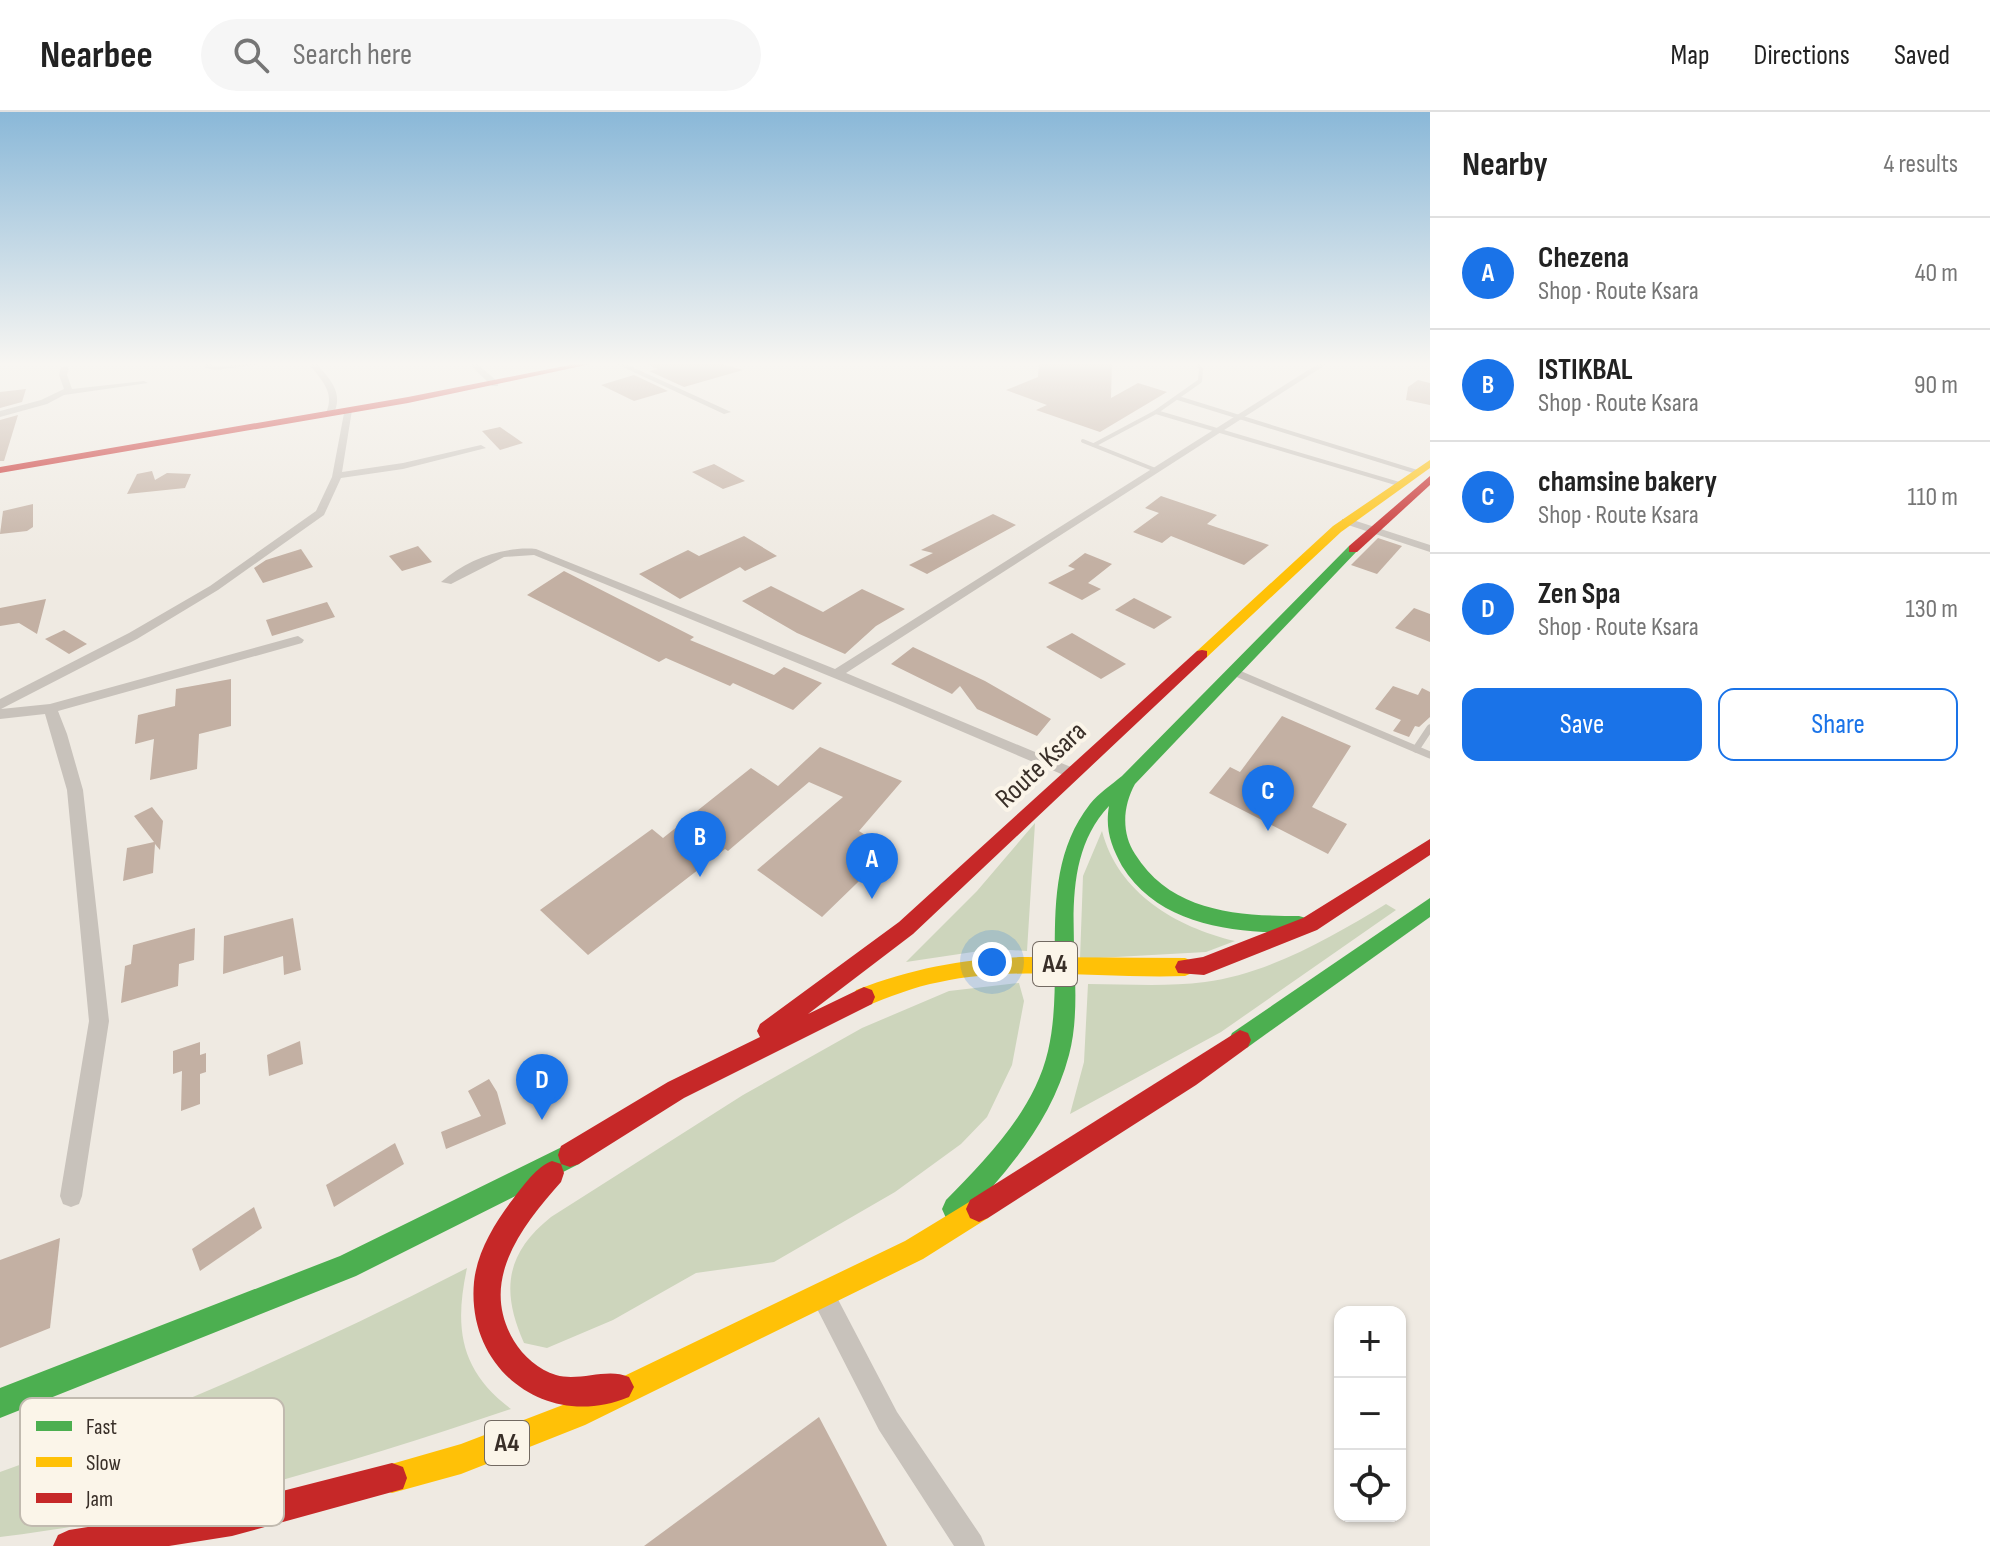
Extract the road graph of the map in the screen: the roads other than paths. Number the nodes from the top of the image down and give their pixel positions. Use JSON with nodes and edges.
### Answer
{"nodes":[{"id":1,"x":242,"y":429,"type":"edge"},
{"id":2,"x":339,"y":429,"type":"edge"},
{"id":3,"x":1124,"y":429,"type":"edge"},
{"id":4,"x":1217,"y":429,"type":"edge"},
{"id":5,"x":1276,"y":429,"type":"edge"},
{"id":6,"x":1221,"y":430,"type":"junction"},
{"id":7,"x":1083,"y":441,"type":"dead end"},
{"id":8,"x":1094,"y":445,"type":"junction"},
{"id":9,"x":481,"y":448,"type":"dead end"},
{"id":10,"x":1153,"y":469,"type":"junction"},
{"id":11,"x":0,"y":471,"type":"edge"},
{"id":12,"x":338,"y":476,"type":"junction"},
{"id":13,"x":1425,"y":476,"type":"edge"},
{"id":14,"x":1399,"y":484,"type":"junction"},
{"id":15,"x":1346,"y":521,"type":"junction"},
{"id":16,"x":1372,"y":530,"type":"junction"},
{"id":17,"x":1430,"y":549,"type":"edge"},
{"id":18,"x":447,"y":582,"type":"dead end"},
{"id":19,"x":298,"y":640,"type":"dead end"},
{"id":20,"x":1234,"y":672,"type":"junction"},
{"id":21,"x":836,"y":674,"type":"junction"},
{"id":22,"x":0,"y":705,"type":"edge"},
{"id":23,"x":50,"y":709,"type":"junction"},
{"id":24,"x":0,"y":714,"type":"edge"},
{"id":25,"x":1430,"y":728,"type":"edge"},
{"id":26,"x":1416,"y":749,"type":"junction"},
{"id":27,"x":1430,"y":755,"type":"edge"},
{"id":28,"x":1073,"y":774,"type":"junction"},
{"id":29,"x":1128,"y":780,"type":"junction"},
{"id":30,"x":1430,"y":846,"type":"edge"},
{"id":31,"x":1430,"y":906,"type":"edge"},
{"id":32,"x":1310,"y":924,"type":"junction"},
{"id":33,"x":1063,"y":965,"type":"junction"},
{"id":34,"x":676,"y":1090,"type":"junction"},
{"id":35,"x":564,"y":1159,"type":"junction"},
{"id":36,"x":71,"y":1196,"type":"dead end"},
{"id":37,"x":914,"y":1250,"type":"junction"},
{"id":38,"x":822,"y":1296,"type":"junction"},
{"id":39,"x":637,"y":1385,"type":"junction"},
{"id":40,"x":0,"y":1403,"type":"edge"},
{"id":41,"x":284,"y":1506,"type":"edge"},
{"id":42,"x":194,"y":1526,"type":"edge"},
{"id":43,"x":69,"y":1546,"type":"edge"},
{"id":44,"x":971,"y":1546,"type":"edge"}],
"edges":[{"from":1,"to":11,"type":"main road"},
{"from":2,"to":12,"type":"street"},
{"from":3,"to":8,"type":"lane"},
{"from":4,"to":6,"type":"lane"},
{"from":5,"to":13,"type":"lane"},
{"from":6,"to":10,"type":"street"},
{"from":6,"to":14,"type":"lane"},
{"from":7,"to":8,"type":"lane"},
{"from":8,"to":10,"type":"lane"},
{"from":9,"to":12,"type":"street"},
{"from":10,"to":21,"type":"street"},
{"from":12,"to":22,"type":"street"},
{"from":13,"to":14,"type":"main road","name":"Route Ksara"},
{"from":13,"to":16,"type":"main road"},
{"from":14,"to":15,"type":"main road","name":"Route Ksara"},
{"from":15,"to":16,"type":"street"},
{"from":15,"to":28,"type":"main road","name":"Route Ksara"},
{"from":16,"to":17,"type":"street"},
{"from":16,"to":20,"type":"main road"},
{"from":18,"to":21,"type":"street"},
{"from":19,"to":23,"type":"street"},
{"from":20,"to":26,"type":"lane"},
{"from":20,"to":29,"type":"main road"},
{"from":21,"to":28,"type":"street"},
{"from":23,"to":24,"type":"street"},
{"from":23,"to":36,"type":"street"},
{"from":25,"to":26,"type":"lane"},
{"from":26,"to":27,"type":"lane"},
{"from":28,"to":34,"type":"main road","name":"Route Ksara"},
{"from":29,"to":32,"type":"main road"},
{"from":29,"to":33,"type":"main road"},
{"from":30,"to":32,"type":"main road","number":"A4"},
{"from":31,"to":37,"type":"main road","number":"A4"},
{"from":32,"to":33,"type":"main road","number":"A4"},
{"from":33,"to":34,"type":"main road","number":"A4"},
{"from":33,"to":37,"type":"main road"},
{"from":34,"to":35,"type":"main road","number":"A4"},
{"from":35,"to":39,"type":"main road"},
{"from":35,"to":40,"type":"main road","number":"A4"},
{"from":37,"to":38,"type":"main road","number":"A4"},
{"from":38,"to":39,"type":"main road","number":"A4"},
{"from":38,"to":44,"type":"street"},
{"from":39,"to":41,"type":"main road","number":"A4"},
{"from":42,"to":43,"type":"main road","number":"A4"}]}
